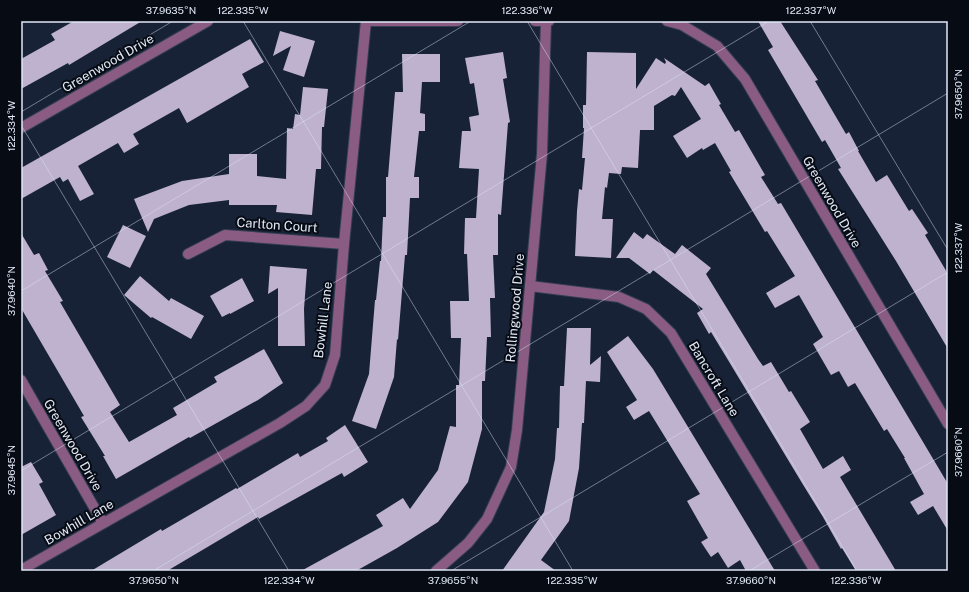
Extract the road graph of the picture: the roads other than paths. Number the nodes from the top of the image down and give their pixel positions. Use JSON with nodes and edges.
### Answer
{"nodes":[{"id":1,"x":208,"y":21,"type":"edge"},
{"id":2,"x":366,"y":21,"type":"edge"},
{"id":3,"x":458,"y":21,"type":"edge"},
{"id":4,"x":535,"y":21,"type":"edge"},
{"id":5,"x":546,"y":21,"type":"edge"},
{"id":6,"x":549,"y":21,"type":"edge"},
{"id":7,"x":667,"y":21,"type":"edge"},
{"id":8,"x":21,"y":128,"type":"edge"},
{"id":9,"x":344,"y":244,"type":"junction"},
{"id":10,"x":188,"y":254,"type":"dead end"},
{"id":11,"x":530,"y":286,"type":"junction"},
{"id":12,"x":21,"y":380,"type":"edge"},
{"id":13,"x":948,"y":424,"type":"edge"},
{"id":14,"x":103,"y":523,"type":"junction"},
{"id":15,"x":21,"y":570,"type":"edge"},
{"id":16,"x":436,"y":571,"type":"edge"},
{"id":17,"x":815,"y":571,"type":"edge"}],
"edges":[{"from":1,"to":8,"type":"street","name":"Greenwood Drive"},
{"from":2,"to":3,"type":"street"},
{"from":2,"to":9,"type":"street","name":"Bowhill Lane"},
{"from":4,"to":5,"type":"street"},
{"from":5,"to":6,"type":"street"},
{"from":5,"to":11,"type":"street","name":"Rollingwood Drive"},
{"from":7,"to":13,"type":"street","name":"Greenwood Drive"},
{"from":9,"to":10,"type":"street","name":"Carlton Court"},
{"from":9,"to":14,"type":"street","name":"Bowhill Lane"},
{"from":11,"to":16,"type":"street","name":"Rollingwood Drive"},
{"from":11,"to":17,"type":"street","name":"Bancroft Lane"},
{"from":12,"to":14,"type":"street","name":"Greenwood Drive"},
{"from":14,"to":15,"type":"street","name":"Bowhill Lane"}]}
